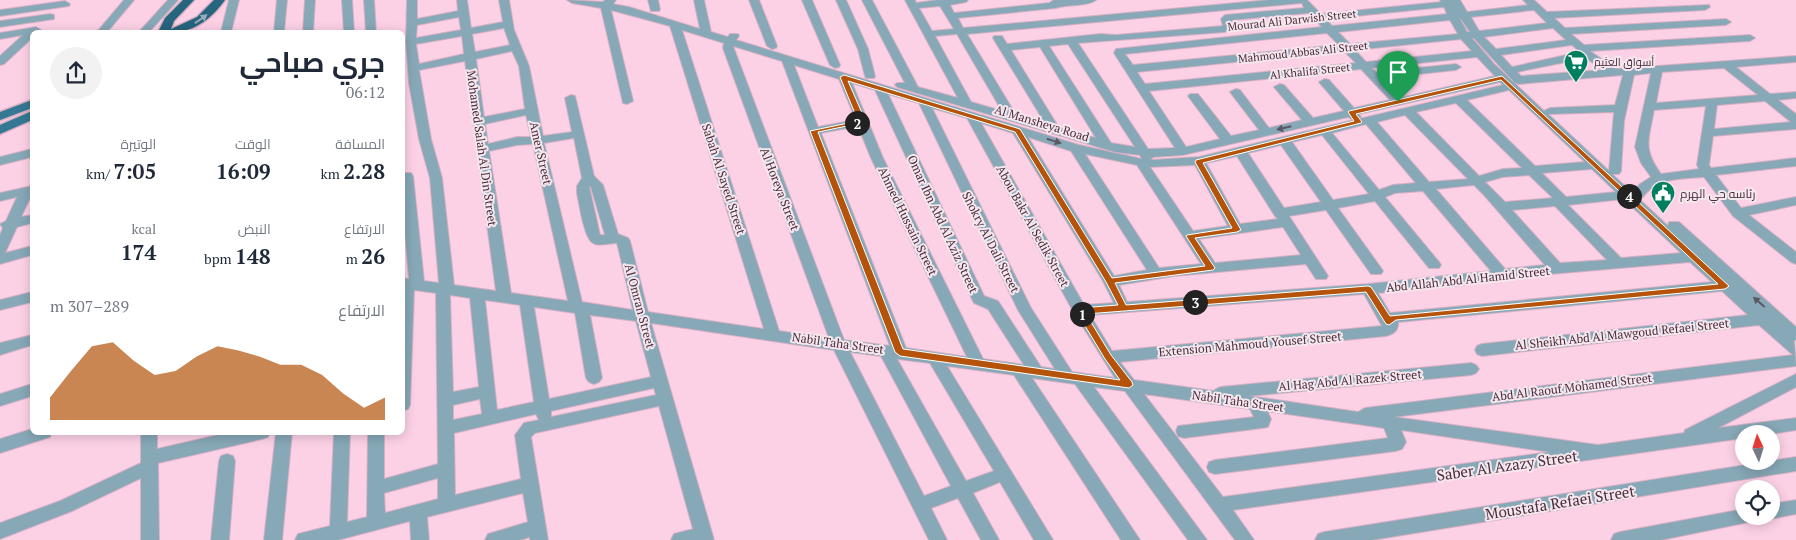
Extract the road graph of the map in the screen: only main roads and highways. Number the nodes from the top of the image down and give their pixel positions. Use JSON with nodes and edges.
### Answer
{"nodes":[{"id":1,"x":189,"y":0,"type":"edge"},
{"id":2,"x":220,"y":0,"type":"edge"},
{"id":3,"x":169,"y":30,"type":"edge"},
{"id":4,"x":175,"y":30,"type":"edge"},
{"id":5,"x":30,"y":105,"type":"edge"},
{"id":6,"x":30,"y":110,"type":"edge"},
{"id":7,"x":0,"y":116,"type":"edge"},
{"id":8,"x":30,"y":116,"type":"edge"},
{"id":9,"x":3,"y":130,"type":"edge"}],
"edges":[{"from":1,"to":3,"type":"highway"},
{"from":4,"to":2,"type":"highway","one_way":true},
{"from":5,"to":7,"type":"main road"},
{"from":6,"to":9,"type":"main road"},
{"from":8,"to":9,"type":"main road"}]}
